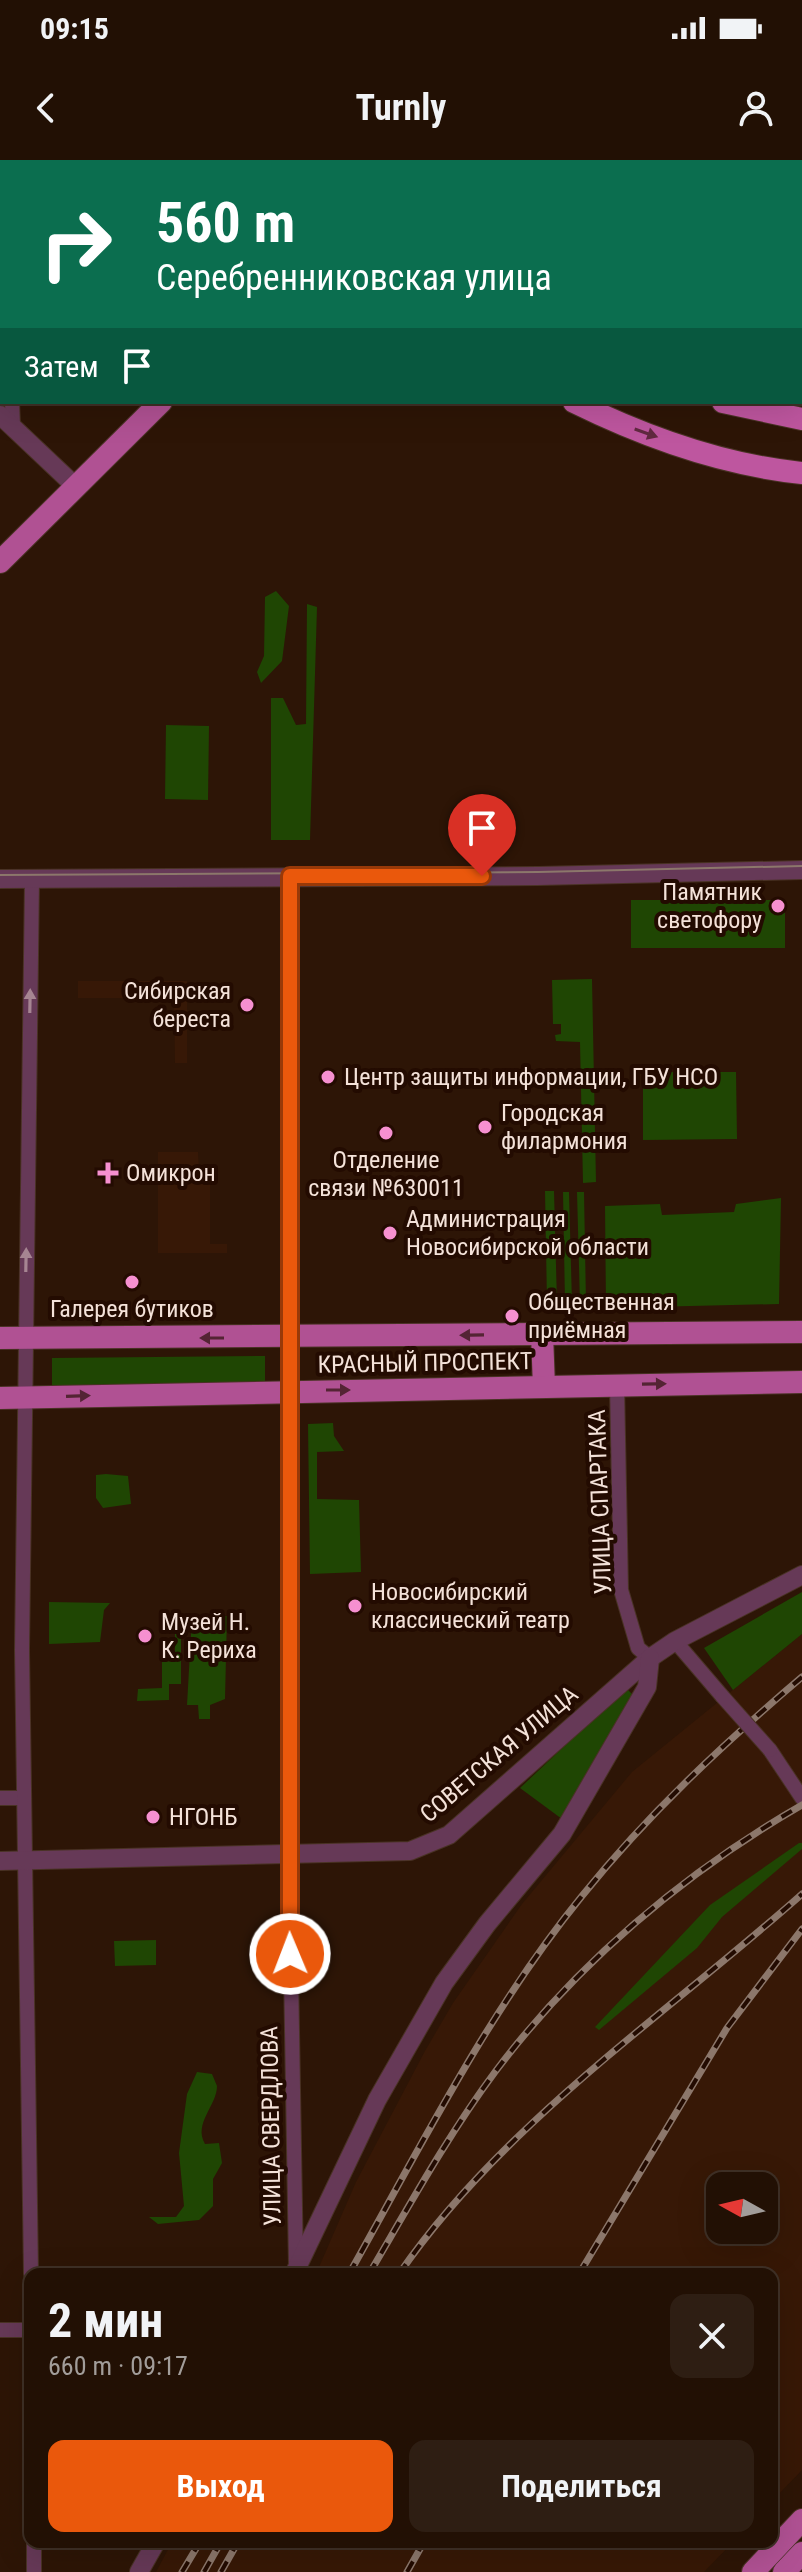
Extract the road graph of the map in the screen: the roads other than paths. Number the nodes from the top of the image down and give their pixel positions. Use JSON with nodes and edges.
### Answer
{"nodes":[{"id":1,"x":159,"y":404,"type":"edge"},
{"id":2,"x":578,"y":404,"type":"edge"},
{"id":3,"x":732,"y":404,"type":"edge"},
{"id":4,"x":802,"y":419,"type":"edge"},
{"id":5,"x":7,"y":421,"type":"edge"},
{"id":6,"x":802,"y":473,"type":"edge"},
{"id":7,"x":74,"y":485,"type":"junction"},
{"id":8,"x":0,"y":562,"type":"edge"},
{"id":9,"x":802,"y":870,"type":"edge"},
{"id":10,"x":290,"y":876,"type":"junction"},
{"id":11,"x":0,"y":879,"type":"edge"},
{"id":12,"x":32,"y":879,"type":"junction"},
{"id":13,"x":802,"y":1332,"type":"edge"},
{"id":14,"x":542,"y":1334,"type":"junction"},
{"id":15,"x":0,"y":1338,"type":"edge"},
{"id":16,"x":24,"y":1338,"type":"junction"},
{"id":17,"x":288,"y":1338,"type":"junction"},
{"id":18,"x":802,"y":1382,"type":"edge"},
{"id":19,"x":617,"y":1385,"type":"junction"},
{"id":20,"x":544,"y":1387,"type":"junction"},
{"id":21,"x":288,"y":1390,"type":"junction"},
{"id":22,"x":24,"y":1397,"type":"junction"},
{"id":23,"x":0,"y":1398,"type":"edge"},
{"id":24,"x":802,"y":1575,"type":"edge"},
{"id":25,"x":675,"y":1641,"type":"junction"},
{"id":26,"x":650,"y":1658,"type":"junction"},
{"id":27,"x":0,"y":1798,"type":"edge"},
{"id":28,"x":24,"y":1798,"type":"junction"},
{"id":29,"x":802,"y":1798,"type":"edge"},
{"id":30,"x":289,"y":1854,"type":"junction"},
{"id":31,"x":0,"y":1861,"type":"edge"},
{"id":32,"x":26,"y":1861,"type":"junction"},
{"id":33,"x":31,"y":2268,"type":"edge"},
{"id":34,"x":295,"y":2268,"type":"edge"},
{"id":35,"x":297,"y":2268,"type":"edge"},
{"id":36,"x":0,"y":2330,"type":"edge"},
{"id":37,"x":24,"y":2330,"type":"edge"},
{"id":38,"x":802,"y":2520,"type":"edge"},
{"id":39,"x":778,"y":2545,"type":"edge"},
{"id":40,"x":34,"y":2548,"type":"edge"},
{"id":41,"x":153,"y":2548,"type":"edge"},
{"id":42,"x":776,"y":2548,"type":"edge"},
{"id":43,"x":802,"y":2553,"type":"edge"},
{"id":44,"x":34,"y":2572,"type":"edge"},
{"id":45,"x":139,"y":2572,"type":"edge"},
{"id":46,"x":753,"y":2572,"type":"edge"},
{"id":47,"x":784,"y":2572,"type":"edge"}],
"edges":[{"from":1,"to":7,"type":"main road"},
{"from":2,"to":6,"type":"highway","one_way":true},
{"from":3,"to":4,"type":"highway"},
{"from":5,"to":7,"type":"street"},
{"from":7,"to":8,"type":"main road"},
{"from":9,"to":10,"type":"street"},
{"from":10,"to":12,"type":"street"},
{"from":10,"to":17,"type":"street","name":"УЛИЦА СВЕРДЛОВА"},
{"from":11,"to":12,"type":"street"},
{"from":16,"to":12,"type":"street","one_way":true},
{"from":13,"to":14,"type":"main road","name":"КРАСНЫЙ ПРОСПЕКТ"},
{"from":14,"to":17,"type":"main road","name":"КРАСНЫЙ ПРОСПЕКТ","one_way":true},
{"from":14,"to":20,"type":"main road"},
{"from":15,"to":16,"type":"main road","name":"КРАСНЫЙ ПРОСПЕКТ"},
{"from":17,"to":16,"type":"main road","name":"КРАСНЫЙ ПРОСПЕКТ","one_way":true},
{"from":16,"to":22,"type":"street"},
{"from":17,"to":21,"type":"street","name":"УЛИЦА СВЕРДЛОВА"},
{"from":19,"to":18,"type":"main road","name":"КРАСНЫЙ ПРОСПЕКТ","one_way":true},
{"from":19,"to":20,"type":"main road","name":"КРАСНЫЙ ПРОСПЕКТ"},
{"from":19,"to":26,"type":"street","name":"УЛИЦА СПАРТАКА"},
{"from":21,"to":20,"type":"main road","name":"КРАСНЫЙ ПРОСПЕКТ","one_way":true},
{"from":22,"to":21,"type":"main road","name":"КРАСНЫЙ ПРОСПЕКТ","one_way":true},
{"from":21,"to":30,"type":"street","name":"УЛИЦА СВЕРДЛОВА"},
{"from":22,"to":23,"type":"main road","name":"КРАСНЫЙ ПРОСПЕКТ"},
{"from":22,"to":28,"type":"street"},
{"from":24,"to":25,"type":"street","name":"СОВЕТСКАЯ УЛИЦА"},
{"from":25,"to":26,"type":"street","name":"СОВЕТСКАЯ УЛИЦА"},
{"from":25,"to":29,"type":"street","bridge":true},
{"from":26,"to":30,"type":"street","name":"СОВЕТСКАЯ УЛИЦА"},
{"from":26,"to":35,"type":"street"},
{"from":27,"to":28,"type":"street"},
{"from":28,"to":32,"type":"street"},
{"from":30,"to":32,"type":"street","name":"СОВЕТСКАЯ УЛИЦА"},
{"from":30,"to":34,"type":"street","name":"УЛИЦА СВЕРДЛОВА"},
{"from":31,"to":32,"type":"street","name":"СОВЕТСКАЯ УЛИЦА"},
{"from":32,"to":33,"type":"street"},
{"from":36,"to":37,"type":"street"},
{"from":38,"to":39,"type":"main road"},
{"from":40,"to":44,"type":"street"},
{"from":41,"to":45,"type":"street"},
{"from":42,"to":46,"type":"main road"},
{"from":43,"to":47,"type":"main road"}]}
